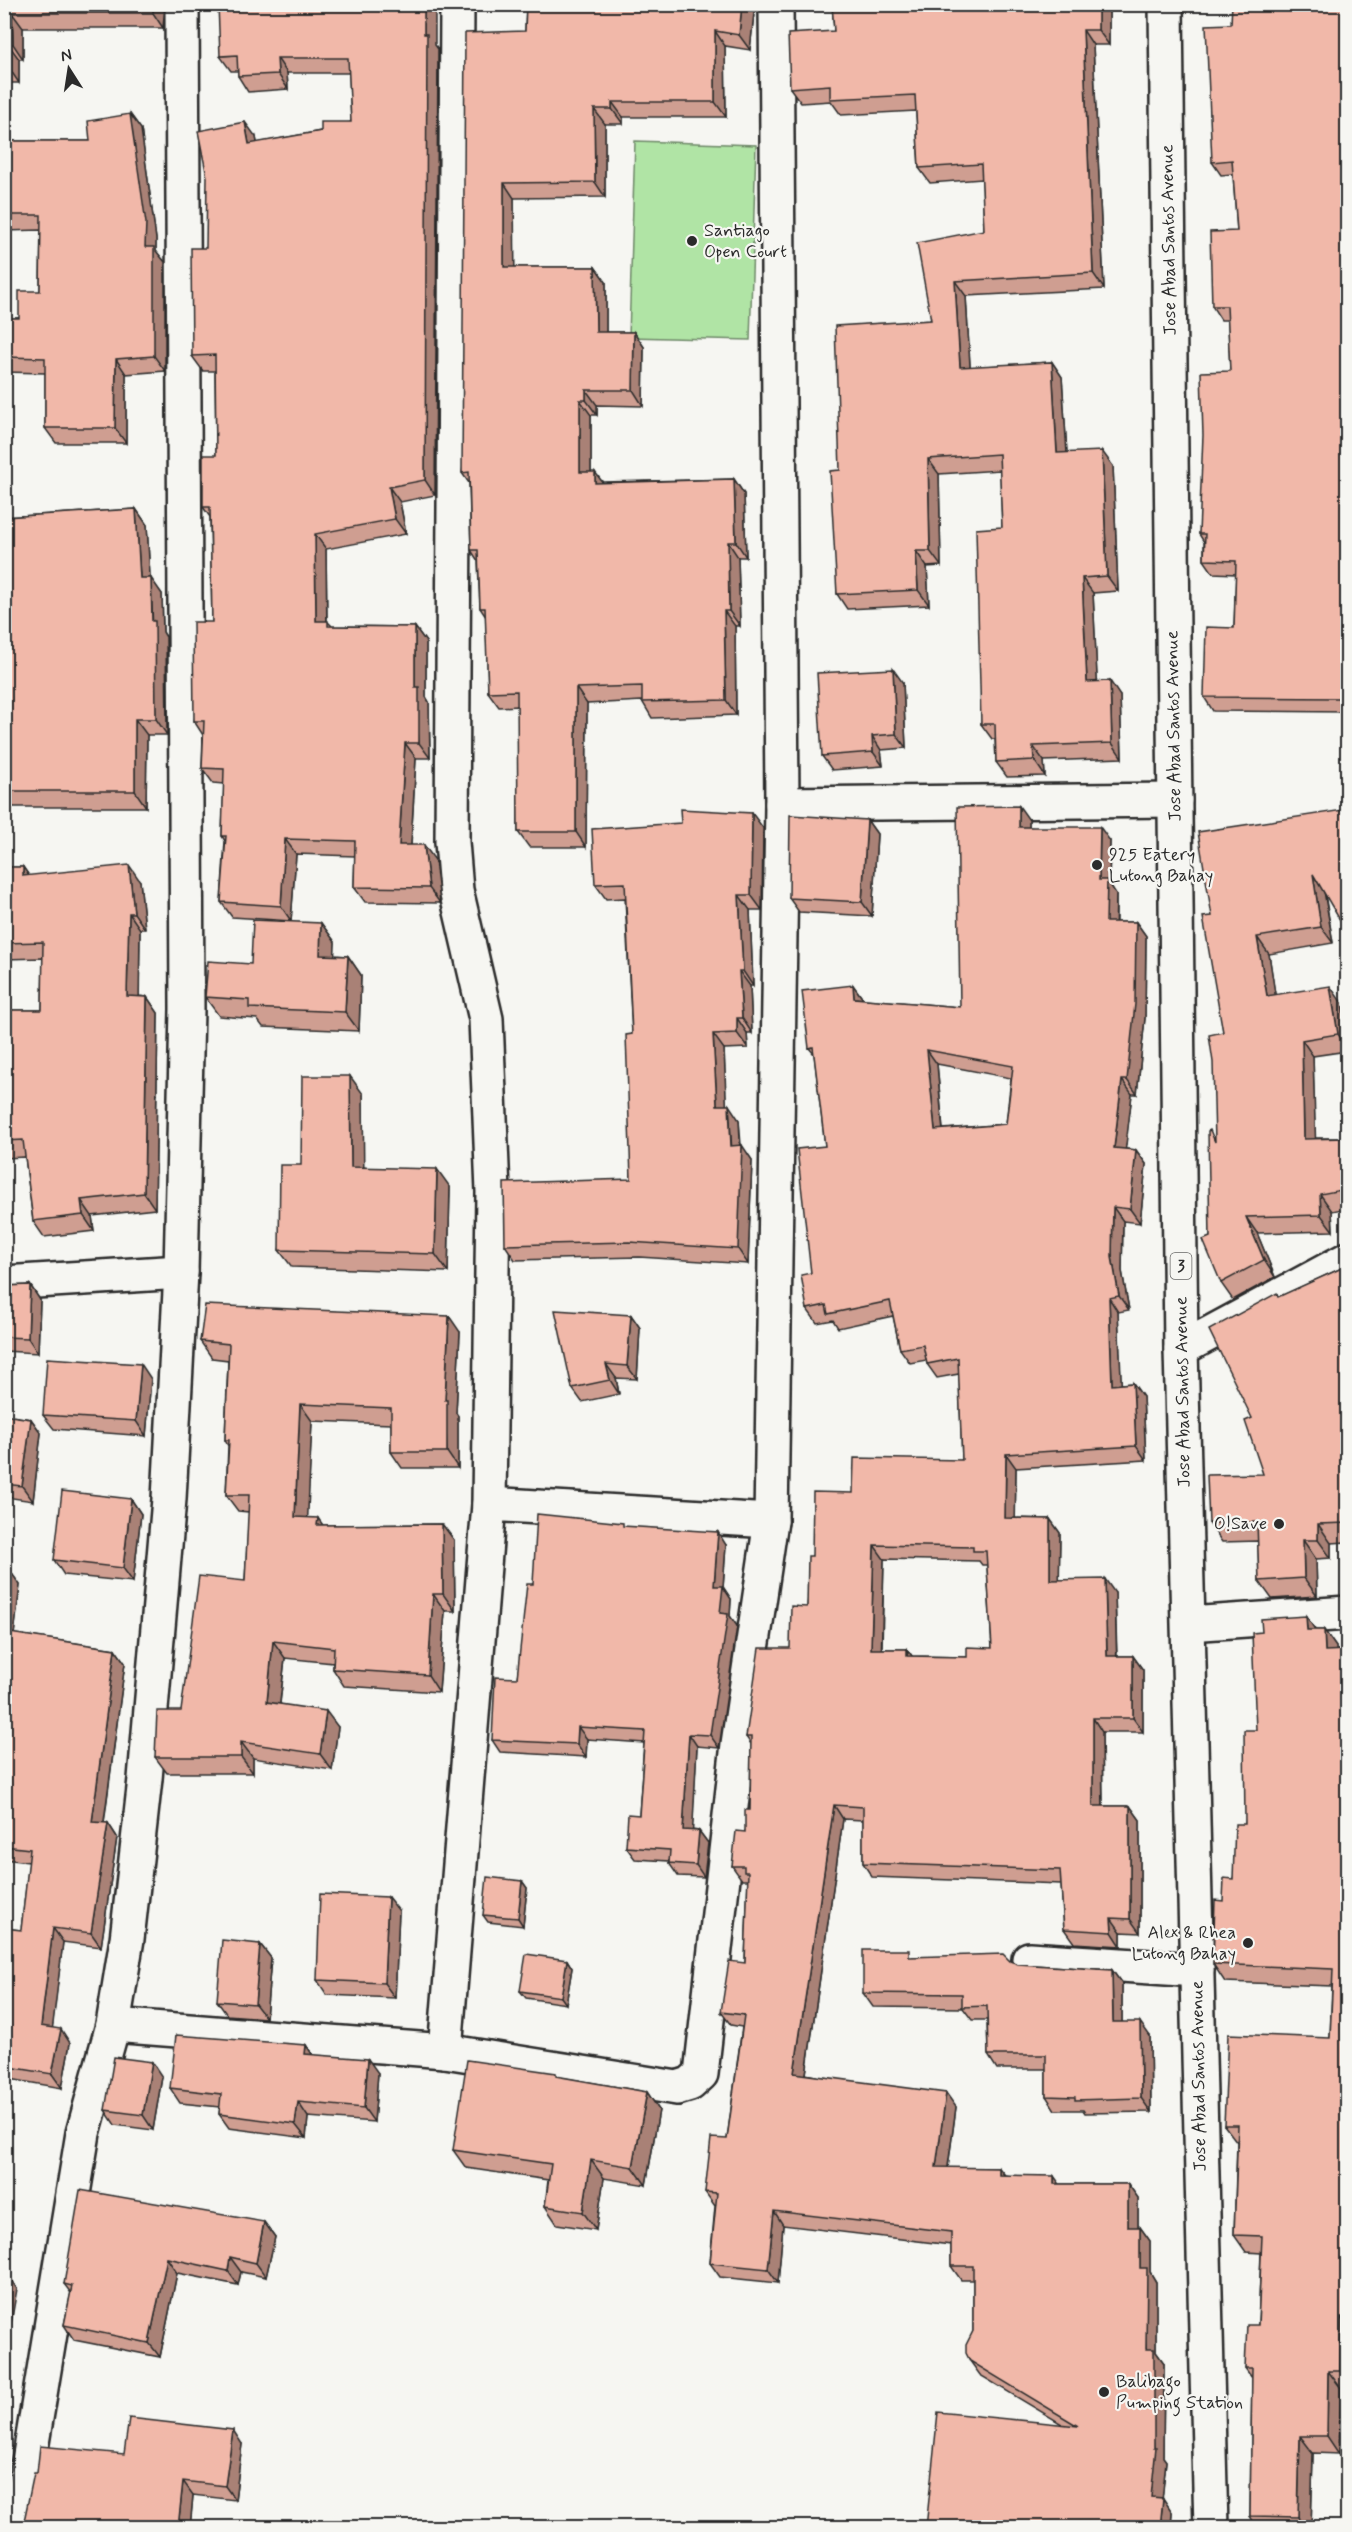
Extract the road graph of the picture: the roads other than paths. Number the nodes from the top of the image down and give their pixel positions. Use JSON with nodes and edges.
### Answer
{"nodes":[{"id":1,"x":182,"y":4,"type":"edge"},
{"id":2,"x":457,"y":4,"type":"edge"},
{"id":3,"x":776,"y":4,"type":"edge"},
{"id":4,"x":1166,"y":4,"type":"edge"},
{"id":5,"x":1175,"y":801,"type":"junction"},
{"id":6,"x":783,"y":804,"type":"junction"},
{"id":7,"x":1347,"y":1259,"type":"edge"},
{"id":8,"x":181,"y":1272,"type":"junction"},
{"id":9,"x":4,"y":1284,"type":"edge"},
{"id":10,"x":1182,"y":1348,"type":"junction"},
{"id":11,"x":489,"y":1504,"type":"junction"},
{"id":12,"x":771,"y":1521,"type":"junction"},
{"id":13,"x":1347,"y":1614,"type":"edge"},
{"id":14,"x":1189,"y":1624,"type":"junction"},
{"id":15,"x":1029,"y":1959,"type":"dead end"},
{"id":16,"x":1197,"y":1970,"type":"junction"},
{"id":17,"x":113,"y":2025,"type":"junction"},
{"id":18,"x":445,"y":2051,"type":"junction"},
{"id":19,"x":18,"y":2528,"type":"edge"},
{"id":20,"x":1211,"y":2528,"type":"edge"}],
"edges":[{"from":1,"to":8,"type":"main road"},
{"from":2,"to":11,"type":"main road"},
{"from":3,"to":6,"type":"main road"},
{"from":4,"to":5,"type":"main road","name":"Jose Abad Santos Avenue","number":"3"},
{"from":5,"to":6,"type":"main road"},
{"from":5,"to":10,"type":"main road","name":"Jose Abad Santos Avenue","number":"3"},
{"from":6,"to":12,"type":"main road"},
{"from":7,"to":10,"type":"main road"},
{"from":8,"to":9,"type":"main road"},
{"from":8,"to":17,"type":"main road"},
{"from":10,"to":14,"type":"main road","name":"Jose Abad Santos Avenue","number":"3"},
{"from":11,"to":12,"type":"main road"},
{"from":11,"to":18,"type":"main road"},
{"from":12,"to":18,"type":"main road"},
{"from":13,"to":14,"type":"main road"},
{"from":14,"to":16,"type":"main road","name":"Jose Abad Santos Avenue","number":"3"},
{"from":15,"to":16,"type":"main road"},
{"from":16,"to":20,"type":"main road","name":"Jose Abad Santos Avenue","number":"3"},
{"from":17,"to":18,"type":"main road"},
{"from":17,"to":19,"type":"main road"}]}
